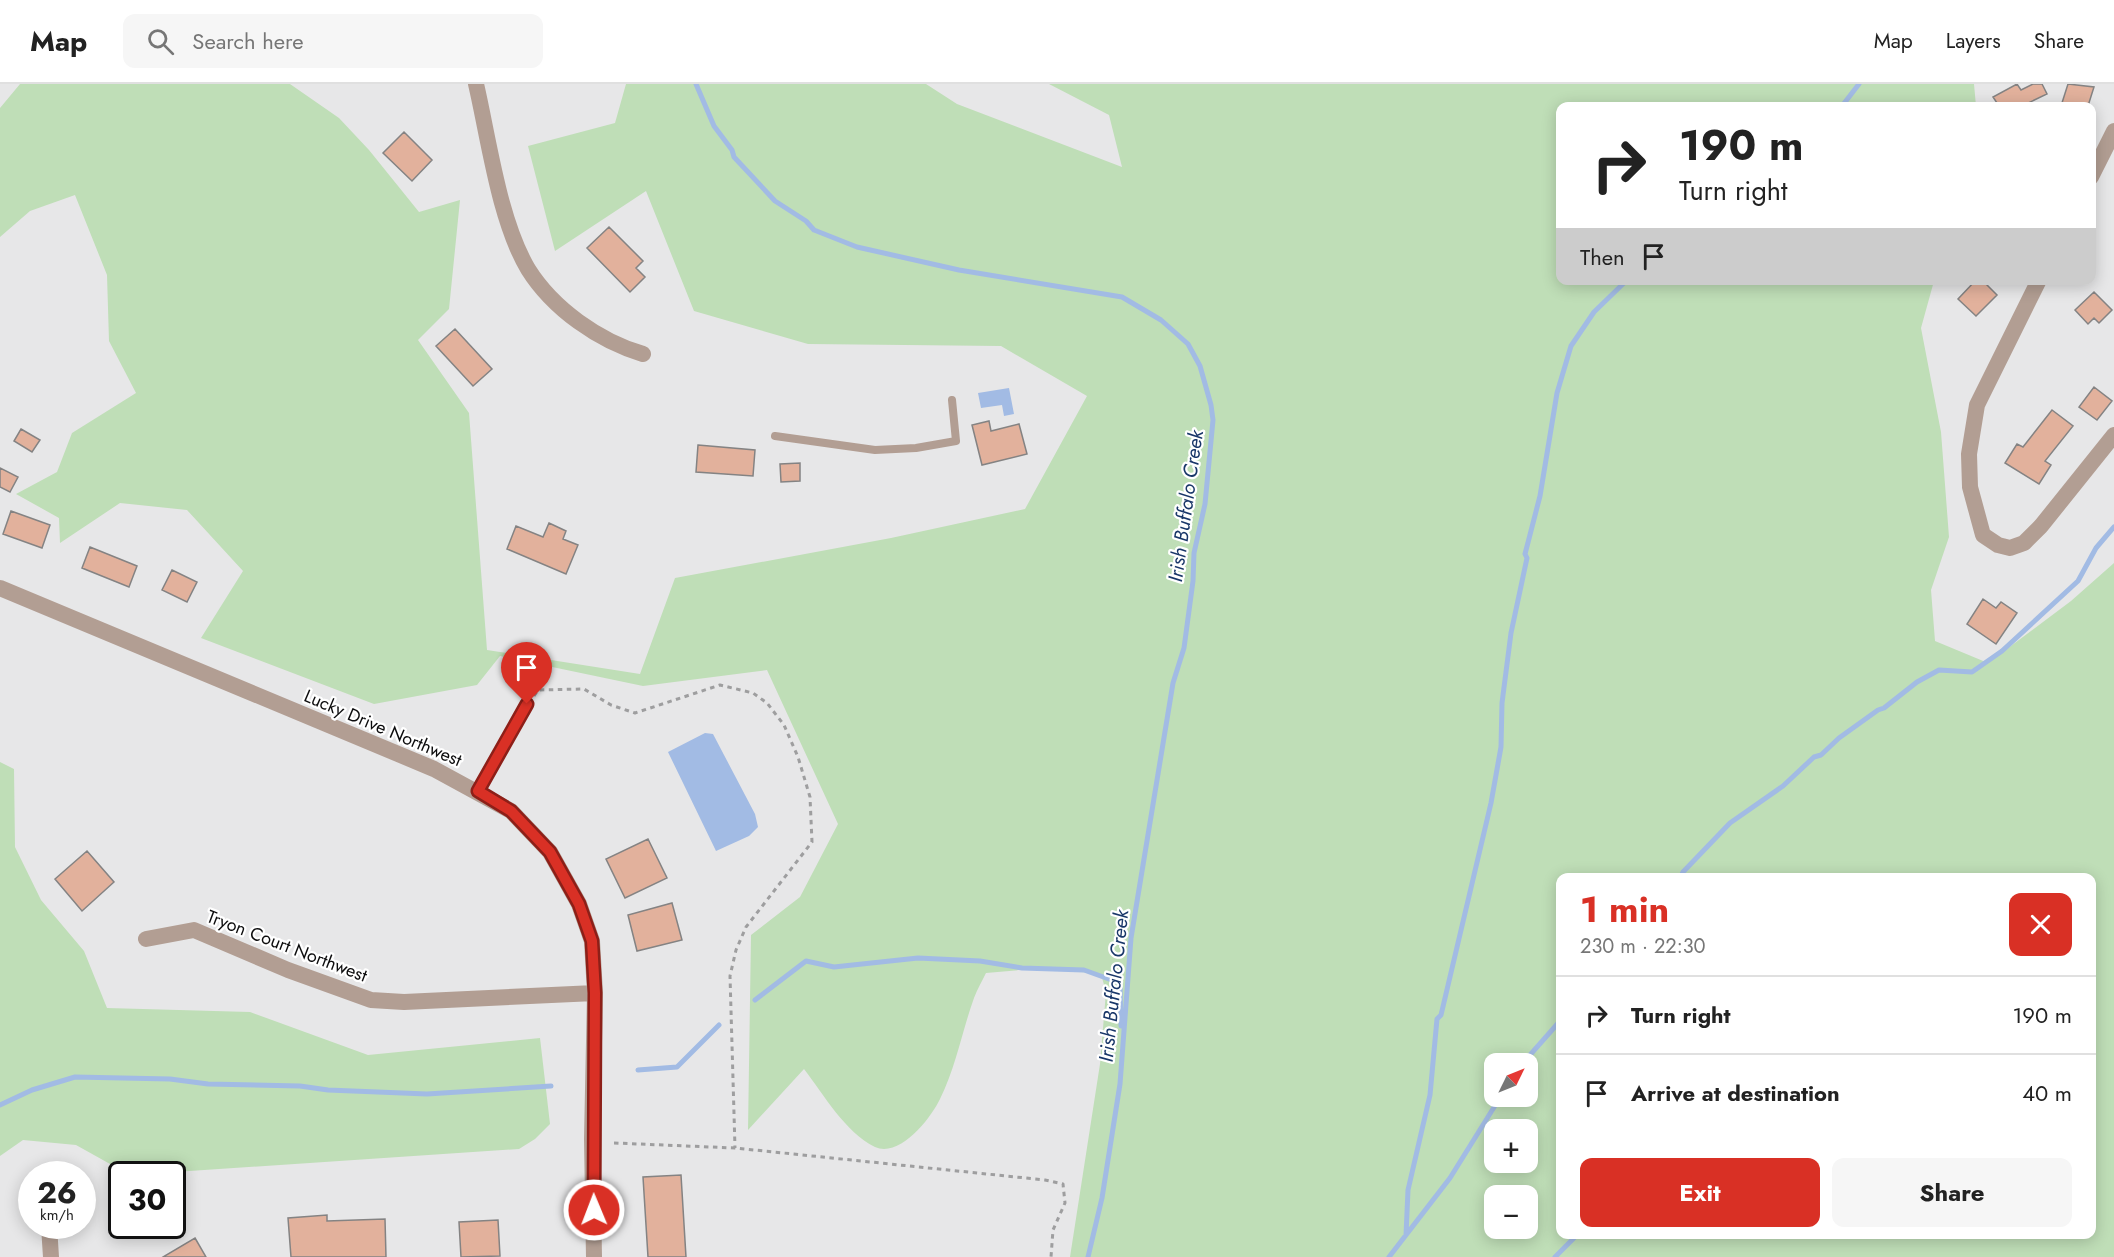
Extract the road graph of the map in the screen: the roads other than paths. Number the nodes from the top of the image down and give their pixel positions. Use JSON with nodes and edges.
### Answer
{"nodes":[{"id":1,"x":476,"y":84,"type":"edge"},
{"id":2,"x":2114,"y":131,"type":"edge"},
{"id":3,"x":2096,"y":167,"type":"edge"},
{"id":4,"x":2037,"y":285,"type":"edge"},
{"id":5,"x":644,"y":354,"type":"dead end"},
{"id":6,"x":952,"y":400,"type":"dead end"},
{"id":7,"x":2114,"y":435,"type":"edge"},
{"id":8,"x":775,"y":436,"type":"dead end"},
{"id":9,"x":0,"y":588,"type":"edge"},
{"id":10,"x":527,"y":704,"type":"road end"},
{"id":11,"x":478,"y":791,"type":"junction"},
{"id":12,"x":146,"y":939,"type":"dead end"},
{"id":13,"x":595,"y":993,"type":"junction"},
{"id":14,"x":50,"y":1239,"type":"edge"},
{"id":15,"x":51,"y":1257,"type":"edge"},
{"id":16,"x":594,"y":1257,"type":"edge"}],
"edges":[{"from":1,"to":5,"type":"street"},
{"from":2,"to":3,"type":"street"},
{"from":4,"to":7,"type":"street"},
{"from":6,"to":8,"type":"lane"},
{"from":9,"to":11,"type":"street","name":"Lucky Drive Northwest"},
{"from":10,"to":11,"type":"lane"},
{"from":11,"to":13,"type":"street","name":"Lucky Drive Northwest"},
{"from":12,"to":13,"type":"street","name":"Tryon Court Northwest"},
{"from":13,"to":16,"type":"street","name":"Lucky Drive Northwest"},
{"from":14,"to":15,"type":"street"}]}
